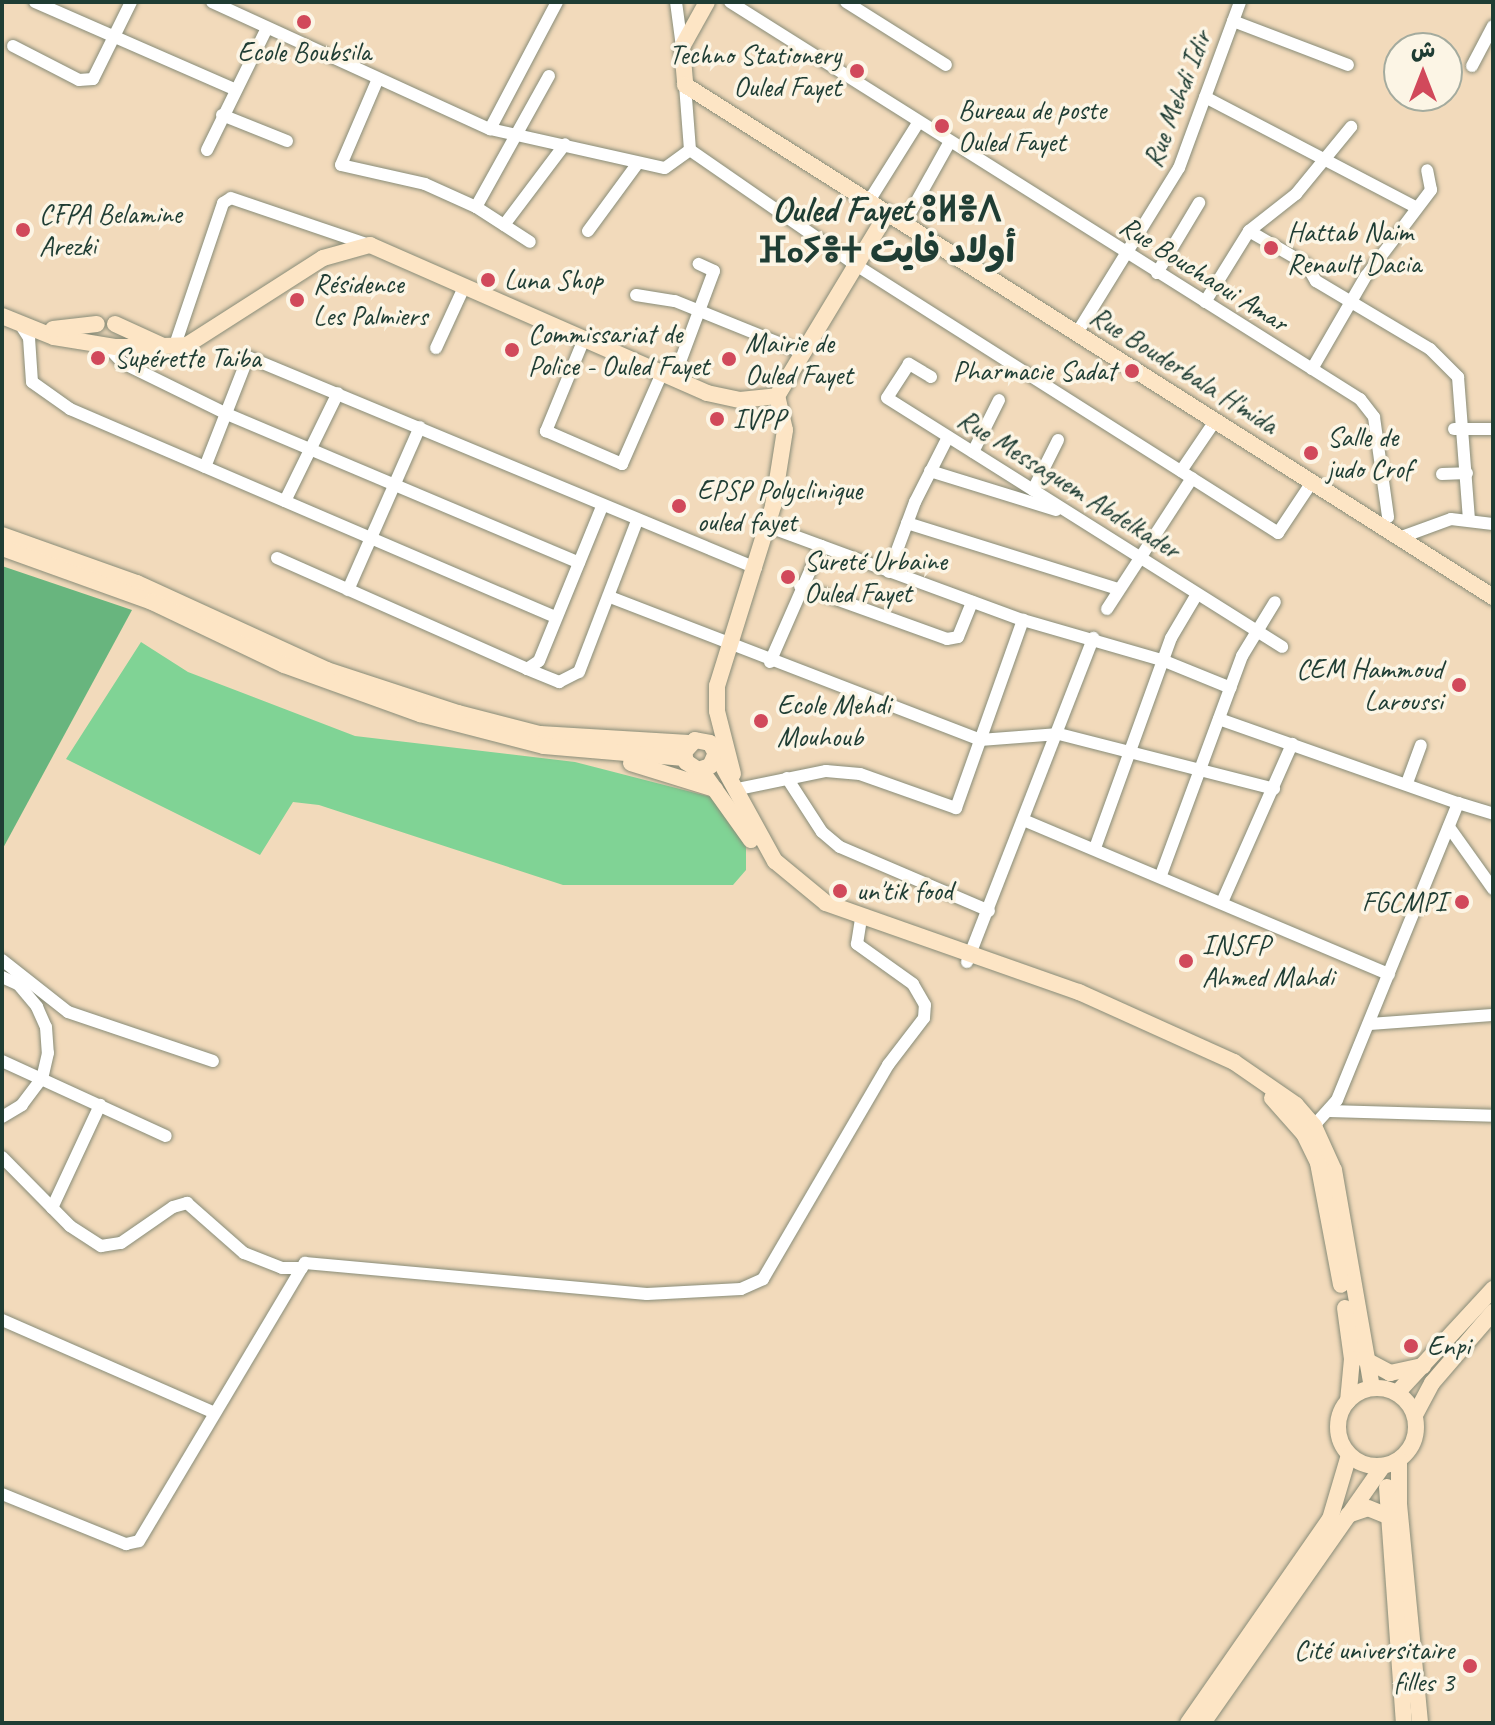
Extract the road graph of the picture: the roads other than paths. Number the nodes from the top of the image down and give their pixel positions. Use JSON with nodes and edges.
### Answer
{"nodes":[{"id":1,"x":35,"y":2,"type":"edge"},
{"id":2,"x":131,"y":2,"type":"edge"},
{"id":3,"x":557,"y":2,"type":"edge"},
{"id":4,"x":676,"y":2,"type":"edge"},
{"id":5,"x":707,"y":2,"type":"edge"},
{"id":6,"x":730,"y":2,"type":"edge"},
{"id":7,"x":846,"y":2,"type":"edge"},
{"id":8,"x":1240,"y":2,"type":"edge"},
{"id":9,"x":214,"y":3,"type":"edge"},
{"id":10,"x":1233,"y":21,"type":"junction"},
{"id":11,"x":1493,"y":26,"type":"edge"},
{"id":12,"x":267,"y":28,"type":"junction"},
{"id":13,"x":117,"y":37,"type":"junction"},
{"id":14,"x":13,"y":46,"type":"dead end"},
{"id":15,"x":682,"y":47,"type":"junction"},
{"id":16,"x":946,"y":65,"type":"dead end"},
{"id":17,"x":1348,"y":65,"type":"dead end"},
{"id":18,"x":1472,"y":66,"type":"dead end"},
{"id":19,"x":549,"y":76,"type":"dead end"},
{"id":20,"x":377,"y":81,"type":"junction"},
{"id":21,"x":685,"y":85,"type":"junction"},
{"id":22,"x":236,"y":90,"type":"junction"},
{"id":23,"x":1205,"y":97,"type":"junction"},
{"id":24,"x":222,"y":115,"type":"junction"},
{"id":25,"x":918,"y":123,"type":"junction"},
{"id":26,"x":1351,"y":127,"type":"dead end"},
{"id":27,"x":490,"y":129,"type":"junction"},
{"id":28,"x":520,"y":135,"type":"junction"},
{"id":29,"x":287,"y":141,"type":"dead end"},
{"id":30,"x":949,"y":143,"type":"junction"},
{"id":31,"x":565,"y":144,"type":"junction"},
{"id":32,"x":207,"y":150,"type":"dead end"},
{"id":33,"x":690,"y":150,"type":"junction"},
{"id":34,"x":1323,"y":157,"type":"junction"},
{"id":35,"x":638,"y":163,"type":"junction"},
{"id":36,"x":1427,"y":170,"type":"dead end"},
{"id":37,"x":869,"y":201,"type":"junction"},
{"id":38,"x":1199,"y":203,"type":"dead end"},
{"id":39,"x":476,"y":207,"type":"junction"},
{"id":40,"x":1417,"y":208,"type":"junction"},
{"id":41,"x":887,"y":214,"type":"junction"},
{"id":42,"x":904,"y":224,"type":"junction"},
{"id":43,"x":504,"y":225,"type":"junction"},
{"id":44,"x":588,"y":231,"type":"dead end"},
{"id":45,"x":1249,"y":231,"type":"junction"},
{"id":46,"x":530,"y":242,"type":"dead end"},
{"id":47,"x":370,"y":245,"type":"junction"},
{"id":48,"x":1127,"y":254,"type":"junction"},
{"id":49,"x":699,"y":264,"type":"dead end"},
{"id":50,"x":856,"y":265,"type":"junction"},
{"id":51,"x":1157,"y":273,"type":"junction"},
{"id":52,"x":464,"y":287,"type":"junction"},
{"id":53,"x":636,"y":295,"type":"dead end"},
{"id":54,"x":1205,"y":302,"type":"junction"},
{"id":55,"x":1351,"y":304,"type":"junction"},
{"id":56,"x":699,"y":313,"type":"junction"},
{"id":57,"x":2,"y":316,"type":"edge"},
{"id":58,"x":20,"y":323,"type":"junction"},
{"id":59,"x":97,"y":324,"type":"junction"},
{"id":60,"x":115,"y":324,"type":"junction"},
{"id":61,"x":1077,"y":333,"type":"junction"},
{"id":62,"x":584,"y":339,"type":"junction"},
{"id":63,"x":105,"y":344,"type":"junction"},
{"id":64,"x":168,"y":347,"type":"junction"},
{"id":65,"x":436,"y":348,"type":"dead end"},
{"id":66,"x":801,"y":352,"type":"junction"},
{"id":67,"x":1312,"y":369,"type":"junction"},
{"id":68,"x":668,"y":376,"type":"junction"},
{"id":69,"x":931,"y":377,"type":"dead end"},
{"id":70,"x":338,"y":393,"type":"junction"},
{"id":71,"x":777,"y":396,"type":"junction"},
{"id":72,"x":999,"y":400,"type":"dead end"},
{"id":73,"x":227,"y":414,"type":"junction"},
{"id":74,"x":1215,"y":421,"type":"junction"},
{"id":75,"x":420,"y":427,"type":"junction"},
{"id":76,"x":1459,"y":429,"type":"junction"},
{"id":77,"x":1493,"y":429,"type":"edge"},
{"id":78,"x":948,"y":437,"type":"junction"},
{"id":79,"x":1058,"y":440,"type":"dead end"},
{"id":80,"x":311,"y":448,"type":"junction"},
{"id":81,"x":973,"y":452,"type":"junction"},
{"id":82,"x":205,"y":467,"type":"junction"},
{"id":83,"x":930,"y":471,"type":"junction"},
{"id":84,"x":1467,"y":473,"type":"junction"},
{"id":85,"x":1186,"y":474,"type":"junction"},
{"id":86,"x":1442,"y":474,"type":"dead end"},
{"id":87,"x":1312,"y":482,"type":"junction"},
{"id":88,"x":395,"y":483,"type":"junction"},
{"id":89,"x":1033,"y":490,"type":"junction"},
{"id":90,"x":285,"y":501,"type":"junction"},
{"id":91,"x":602,"y":507,"type":"junction"},
{"id":92,"x":1071,"y":514,"type":"junction"},
{"id":93,"x":1388,"y":517,"type":"dead end"},
{"id":94,"x":637,"y":521,"type":"junction"},
{"id":95,"x":1469,"y":521,"type":"junction"},
{"id":96,"x":907,"y":523,"type":"junction"},
{"id":97,"x":1493,"y":524,"type":"edge"},
{"id":98,"x":767,"y":526,"type":"junction"},
{"id":99,"x":2,"y":535,"type":"edge"},
{"id":100,"x":371,"y":538,"type":"junction"},
{"id":101,"x":1399,"y":538,"type":"junction"},
{"id":102,"x":821,"y":546,"type":"junction"},
{"id":103,"x":2,"y":548,"type":"edge"},
{"id":104,"x":1138,"y":557,"type":"junction"},
{"id":105,"x":277,"y":558,"type":"dead end"},
{"id":106,"x":579,"y":563,"type":"junction"},
{"id":107,"x":756,"y":568,"type":"junction"},
{"id":108,"x":889,"y":572,"type":"junction"},
{"id":109,"x":800,"y":586,"type":"junction"},
{"id":110,"x":1118,"y":589,"type":"junction"},
{"id":111,"x":348,"y":590,"type":"junction"},
{"id":112,"x":1197,"y":594,"type":"junction"},
{"id":113,"x":610,"y":597,"type":"junction"},
{"id":114,"x":1493,"y":597,"type":"edge"},
{"id":115,"x":972,"y":602,"type":"junction"},
{"id":116,"x":1275,"y":602,"type":"dead end"},
{"id":117,"x":1107,"y":609,"type":"dead end"},
{"id":118,"x":555,"y":617,"type":"junction"},
{"id":119,"x":1023,"y":620,"type":"junction"},
{"id":120,"x":1256,"y":631,"type":"junction"},
{"id":121,"x":1093,"y":638,"type":"junction"},
{"id":122,"x":728,"y":647,"type":"junction"},
{"id":123,"x":1282,"y":647,"type":"dead end"},
{"id":124,"x":1162,"y":660,"type":"junction"},
{"id":125,"x":770,"y":662,"type":"junction"},
{"id":126,"x":527,"y":669,"type":"junction"},
{"id":127,"x":1231,"y":688,"type":"junction"},
{"id":128,"x":717,"y":711,"type":"junction"},
{"id":129,"x":1219,"y":719,"type":"junction"},
{"id":130,"x":1059,"y":734,"type":"junction"},
{"id":131,"x":980,"y":740,"type":"junction"},
{"id":132,"x":1292,"y":744,"type":"junction"},
{"id":133,"x":1421,"y":745,"type":"dead end"},
{"id":134,"x":687,"y":748,"type":"junction"},
{"id":135,"x":586,"y":752,"type":"junction"},
{"id":136,"x":1129,"y":754,"type":"junction"},
{"id":137,"x":715,"y":755,"type":"junction"},
{"id":138,"x":701,"y":770,"type":"junction"},
{"id":139,"x":1203,"y":771,"type":"junction"},
{"id":140,"x":787,"y":778,"type":"junction"},
{"id":141,"x":1407,"y":783,"type":"junction"},
{"id":142,"x":738,"y":789,"type":"junction"},
{"id":143,"x":1274,"y":789,"type":"junction"},
{"id":144,"x":721,"y":792,"type":"junction"},
{"id":145,"x":1458,"y":803,"type":"junction"},
{"id":146,"x":747,"y":810,"type":"junction"},
{"id":147,"x":1493,"y":814,"type":"edge"},
{"id":148,"x":1026,"y":821,"type":"junction"},
{"id":149,"x":1449,"y":827,"type":"junction"},
{"id":150,"x":1095,"y":848,"type":"junction"},
{"id":151,"x":1161,"y":875,"type":"junction"},
{"id":152,"x":1493,"y":889,"type":"edge"},
{"id":153,"x":1223,"y":900,"type":"junction"},
{"id":154,"x":989,"y":911,"type":"junction"},
{"id":155,"x":860,"y":922,"type":"junction"},
{"id":156,"x":969,"y":958,"type":"junction"},
{"id":157,"x":2,"y":960,"type":"edge"},
{"id":158,"x":1389,"y":974,"type":"junction"},
{"id":159,"x":2,"y":977,"type":"edge"},
{"id":160,"x":58,"y":1006,"type":"junction"},
{"id":161,"x":37,"y":1007,"type":"junction"},
{"id":162,"x":1493,"y":1015,"type":"edge"},
{"id":163,"x":1369,"y":1024,"type":"junction"},
{"id":164,"x":2,"y":1061,"type":"edge"},
{"id":165,"x":213,"y":1061,"type":"dead end"},
{"id":166,"x":42,"y":1078,"type":"junction"},
{"id":167,"x":100,"y":1105,"type":"junction"},
{"id":168,"x":1329,"y":1111,"type":"junction"},
{"id":169,"x":1493,"y":1116,"type":"edge"},
{"id":170,"x":2,"y":1117,"type":"edge"},
{"id":171,"x":1309,"y":1130,"type":"junction"},
{"id":172,"x":166,"y":1136,"type":"dead end"},
{"id":173,"x":2,"y":1157,"type":"edge"},
{"id":174,"x":52,"y":1208,"type":"junction"},
{"id":175,"x":302,"y":1268,"type":"junction"},
{"id":176,"x":1493,"y":1289,"type":"edge"},
{"id":177,"x":1493,"y":1312,"type":"edge"},
{"id":178,"x":2,"y":1320,"type":"edge"},
{"id":179,"x":1364,"y":1359,"type":"junction"},
{"id":180,"x":1428,"y":1364,"type":"junction"},
{"id":181,"x":1372,"y":1388,"type":"junction"},
{"id":182,"x":1397,"y":1393,"type":"junction"},
{"id":183,"x":1348,"y":1401,"type":"junction"},
{"id":184,"x":213,"y":1412,"type":"junction"},
{"id":185,"x":1415,"y":1415,"type":"junction"},
{"id":186,"x":1349,"y":1455,"type":"junction"},
{"id":187,"x":1390,"y":1464,"type":"junction"},
{"id":188,"x":2,"y":1494,"type":"edge"},
{"id":189,"x":1348,"y":1515,"type":"junction"},
{"id":190,"x":1388,"y":1516,"type":"junction"},
{"id":191,"x":1188,"y":1723,"type":"edge"},
{"id":192,"x":1203,"y":1723,"type":"edge"},
{"id":193,"x":1404,"y":1723,"type":"edge"},
{"id":194,"x":1420,"y":1723,"type":"edge"}],
"edges":[{"from":1,"to":13,"type":"street"},
{"from":2,"to":13,"type":"street"},
{"from":3,"to":27,"type":"street"},
{"from":4,"to":15,"type":"street"},
{"from":5,"to":15,"type":"main road"},
{"from":6,"to":25,"type":"street","name":"Rue Bouchaoui Amar"},
{"from":7,"to":16,"type":"street"},
{"from":8,"to":10,"type":"street","name":"Rue Mehdi Idir"},
{"from":9,"to":12,"type":"street"},
{"from":10,"to":17,"type":"street"},
{"from":10,"to":23,"type":"street","name":"Rue Mehdi Idir"},
{"from":11,"to":18,"type":"street"},
{"from":12,"to":20,"type":"street"},
{"from":12,"to":22,"type":"street"},
{"from":13,"to":14,"type":"street"},
{"from":13,"to":22,"type":"street"},
{"from":15,"to":21,"type":"main road"},
{"from":19,"to":28,"type":"street"},
{"from":20,"to":27,"type":"street"},
{"from":20,"to":39,"type":"street"},
{"from":21,"to":33,"type":"street"},
{"from":21,"to":37,"type":"main road","name":"Rue Bouderbala H'mida"},
{"from":22,"to":24,"type":"street"},
{"from":23,"to":34,"type":"street"},
{"from":23,"to":48,"type":"street","name":"Rue Mehdi Idir"},
{"from":24,"to":29,"type":"street"},
{"from":24,"to":32,"type":"street"},
{"from":25,"to":30,"type":"street","name":"Rue Bouchaoui Amar"},
{"from":25,"to":37,"type":"street"},
{"from":26,"to":34,"type":"street"},
{"from":27,"to":28,"type":"street"},
{"from":28,"to":31,"type":"street"},
{"from":28,"to":39,"type":"street"},
{"from":30,"to":42,"type":"street"},
{"from":30,"to":48,"type":"street","name":"Rue Bouchaoui Amar"},
{"from":31,"to":35,"type":"street"},
{"from":31,"to":43,"type":"street"},
{"from":33,"to":35,"type":"street"},
{"from":33,"to":50,"type":"street"},
{"from":34,"to":40,"type":"street"},
{"from":34,"to":45,"type":"street"},
{"from":35,"to":44,"type":"street"},
{"from":36,"to":40,"type":"street"},
{"from":37,"to":41,"type":"main road","name":"Rue Bouderbala H'mida"},
{"from":38,"to":51,"type":"street"},
{"from":39,"to":43,"type":"street"},
{"from":40,"to":55,"type":"street"},
{"from":41,"to":42,"type":"main road","name":"Rue Bouderbala H'mida"},
{"from":41,"to":50,"type":"main road"},
{"from":42,"to":61,"type":"main road","name":"Rue Bouderbala H'mida"},
{"from":43,"to":46,"type":"street"},
{"from":45,"to":54,"type":"street"},
{"from":45,"to":55,"type":"street"},
{"from":47,"to":52,"type":"main road"},
{"from":47,"to":64,"type":"main road"},
{"from":47,"to":64,"type":"street"},
{"from":48,"to":51,"type":"street","name":"Rue Bouchaoui Amar"},
{"from":48,"to":61,"type":"street","name":"Rue Mehdi Idir"},
{"from":49,"to":56,"type":"street"},
{"from":50,"to":66,"type":"main road"},
{"from":50,"to":85,"type":"street"},
{"from":51,"to":54,"type":"street","name":"Rue Bouchaoui Amar"},
{"from":52,"to":62,"type":"main road"},
{"from":52,"to":65,"type":"street"},
{"from":53,"to":56,"type":"street"},
{"from":54,"to":67,"type":"street","name":"Rue Bouchaoui Amar"},
{"from":55,"to":67,"type":"street"},
{"from":55,"to":76,"type":"street"},
{"from":56,"to":66,"type":"street"},
{"from":56,"to":68,"type":"street"},
{"from":57,"to":58,"type":"main road"},
{"from":58,"to":59,"type":"main road"},
{"from":58,"to":63,"type":"main road"},
{"from":58,"to":82,"type":"street"},
{"from":59,"to":60,"type":"main road"},
{"from":59,"to":63,"type":"main road"},
{"from":60,"to":63,"type":"main road"},
{"from":60,"to":64,"type":"main road"},
{"from":61,"to":74,"type":"main road","name":"Rue Bouderbala H'mida"},
{"from":62,"to":68,"type":"main road"},
{"from":62,"to":68,"type":"street"},
{"from":63,"to":64,"type":"main road"},
{"from":63,"to":73,"type":"street"},
{"from":66,"to":71,"type":"main road"},
{"from":67,"to":93,"type":"street","name":"Rue Bouchaoui Amar"},
{"from":68,"to":71,"type":"main road"},
{"from":69,"to":78,"type":"street","name":"Rue Messaguem Abdelkader"},
{"from":70,"to":73,"type":"street"},
{"from":70,"to":75,"type":"street"},
{"from":70,"to":80,"type":"street"},
{"from":71,"to":98,"type":"main road"},
{"from":72,"to":81,"type":"street"},
{"from":73,"to":80,"type":"street"},
{"from":73,"to":82,"type":"street"},
{"from":74,"to":85,"type":"street"},
{"from":74,"to":87,"type":"main road","name":"Rue Bouderbala H'mida"},
{"from":75,"to":88,"type":"street"},
{"from":75,"to":91,"type":"street"},
{"from":76,"to":77,"type":"street"},
{"from":76,"to":84,"type":"street"},
{"from":78,"to":81,"type":"street","name":"Rue Messaguem Abdelkader"},
{"from":78,"to":83,"type":"street"},
{"from":79,"to":89,"type":"street"},
{"from":80,"to":88,"type":"street"},
{"from":80,"to":90,"type":"street"},
{"from":81,"to":89,"type":"street","name":"Rue Messaguem Abdelkader"},
{"from":82,"to":90,"type":"street"},
{"from":83,"to":92,"type":"street"},
{"from":83,"to":96,"type":"street"},
{"from":84,"to":86,"type":"street"},
{"from":84,"to":95,"type":"street"},
{"from":85,"to":87,"type":"street"},
{"from":85,"to":104,"type":"street"},
{"from":87,"to":101,"type":"main road","name":"Rue Bouderbala H'mida"},
{"from":88,"to":100,"type":"street"},
{"from":88,"to":106,"type":"street"},
{"from":89,"to":92,"type":"street","name":"Rue Messaguem Abdelkader"},
{"from":90,"to":100,"type":"street"},
{"from":91,"to":94,"type":"street"},
{"from":91,"to":106,"type":"street"},
{"from":92,"to":104,"type":"street","name":"Rue Messaguem Abdelkader"},
{"from":94,"to":107,"type":"street"},
{"from":94,"to":113,"type":"street"},
{"from":95,"to":97,"type":"street"},
{"from":95,"to":101,"type":"street"},
{"from":96,"to":108,"type":"street"},
{"from":96,"to":110,"type":"street"},
{"from":98,"to":102,"type":"street"},
{"from":98,"to":107,"type":"main road"},
{"from":99,"to":134,"type":"main road"},
{"from":100,"to":111,"type":"street"},
{"from":100,"to":118,"type":"street"},
{"from":101,"to":114,"type":"main road","name":"Rue Bouderbala H'mida"},
{"from":102,"to":108,"type":"street"},
{"from":102,"to":109,"type":"street"},
{"from":103,"to":135,"type":"main road"},
{"from":104,"to":110,"type":"street"},
{"from":104,"to":112,"type":"street","name":"Rue Messaguem Abdelkader"},
{"from":105,"to":111,"type":"street"},
{"from":106,"to":118,"type":"street"},
{"from":107,"to":122,"type":"main road"},
{"from":108,"to":115,"type":"street"},
{"from":109,"to":115,"type":"street"},
{"from":109,"to":125,"type":"street"},
{"from":110,"to":117,"type":"street"},
{"from":111,"to":126,"type":"street"},
{"from":112,"to":120,"type":"street","name":"Rue Messaguem Abdelkader"},
{"from":112,"to":124,"type":"street"},
{"from":113,"to":122,"type":"street"},
{"from":113,"to":126,"type":"street"},
{"from":115,"to":119,"type":"street"},
{"from":116,"to":120,"type":"street"},
{"from":118,"to":126,"type":"street"},
{"from":119,"to":121,"type":"street"},
{"from":119,"to":131,"type":"street"},
{"from":120,"to":123,"type":"street","name":"Rue Messaguem Abdelkader"},
{"from":120,"to":127,"type":"street"},
{"from":121,"to":124,"type":"street"},
{"from":121,"to":130,"type":"street"},
{"from":122,"to":125,"type":"street"},
{"from":122,"to":128,"type":"main road"},
{"from":124,"to":127,"type":"street"},
{"from":124,"to":136,"type":"street"},
{"from":125,"to":131,"type":"street"},
{"from":127,"to":129,"type":"street"},
{"from":128,"to":134,"type":"main road"},
{"from":128,"to":137,"type":"main road"},
{"from":128,"to":142,"type":"main road"},
{"from":129,"to":132,"type":"street"},
{"from":129,"to":139,"type":"street"},
{"from":130,"to":131,"type":"street"},
{"from":130,"to":136,"type":"street"},
{"from":130,"to":148,"type":"street"},
{"from":131,"to":140,"type":"street"},
{"from":132,"to":141,"type":"street"},
{"from":132,"to":143,"type":"street"},
{"from":133,"to":141,"type":"street"},
{"from":134,"to":135,"type":"main road"},
{"from":134,"to":137,"type":"main road"},
{"from":134,"to":138,"type":"main road"},
{"from":135,"to":144,"type":"main road"},
{"from":136,"to":139,"type":"street"},
{"from":136,"to":150,"type":"street"},
{"from":137,"to":138,"type":"main road"},
{"from":137,"to":146,"type":"main road"},
{"from":138,"to":144,"type":"main road"},
{"from":139,"to":143,"type":"street"},
{"from":139,"to":151,"type":"street"},
{"from":140,"to":142,"type":"street"},
{"from":140,"to":154,"type":"street"},
{"from":141,"to":145,"type":"street"},
{"from":142,"to":146,"type":"main road"},
{"from":143,"to":153,"type":"street"},
{"from":144,"to":155,"type":"main road"},
{"from":145,"to":147,"type":"street"},
{"from":145,"to":149,"type":"street"},
{"from":146,"to":155,"type":"main road"},
{"from":148,"to":150,"type":"street"},
{"from":148,"to":154,"type":"street"},
{"from":149,"to":152,"type":"street"},
{"from":149,"to":158,"type":"street"},
{"from":150,"to":151,"type":"street"},
{"from":151,"to":153,"type":"street"},
{"from":153,"to":158,"type":"street"},
{"from":154,"to":156,"type":"street"},
{"from":155,"to":156,"type":"main road"},
{"from":155,"to":175,"type":"street"},
{"from":156,"to":171,"type":"main road"},
{"from":157,"to":160,"type":"street"},
{"from":158,"to":163,"type":"street"},
{"from":159,"to":161,"type":"street"},
{"from":160,"to":161,"type":"street"},
{"from":160,"to":165,"type":"street"},
{"from":161,"to":166,"type":"street"},
{"from":162,"to":163,"type":"street"},
{"from":163,"to":168,"type":"street"},
{"from":164,"to":166,"type":"street"},
{"from":166,"to":167,"type":"street"},
{"from":166,"to":170,"type":"street"},
{"from":167,"to":172,"type":"street"},
{"from":167,"to":174,"type":"street"},
{"from":168,"to":169,"type":"street"},
{"from":168,"to":171,"type":"street"},
{"from":171,"to":179,"type":"main road"},
{"from":171,"to":183,"type":"main road"},
{"from":173,"to":174,"type":"street"},
{"from":174,"to":175,"type":"street"},
{"from":175,"to":184,"type":"street"},
{"from":176,"to":180,"type":"main road"},
{"from":177,"to":185,"type":"main road"},
{"from":178,"to":184,"type":"street"},
{"from":179,"to":180,"type":"main road"},
{"from":179,"to":181,"type":"main road"},
{"from":180,"to":182,"type":"main road"},
{"from":181,"to":182,"type":"main road"},
{"from":181,"to":183,"type":"main road"},
{"from":182,"to":185,"type":"main road"},
{"from":183,"to":186,"type":"main road"},
{"from":184,"to":188,"type":"street"},
{"from":185,"to":187,"type":"main road"},
{"from":186,"to":187,"type":"main road"},
{"from":186,"to":191,"type":"main road"},
{"from":187,"to":189,"type":"main road"},
{"from":187,"to":190,"type":"main road"},
{"from":187,"to":194,"type":"main road"},
{"from":189,"to":190,"type":"main road"},
{"from":189,"to":192,"type":"main road"},
{"from":190,"to":193,"type":"main road"}]}
